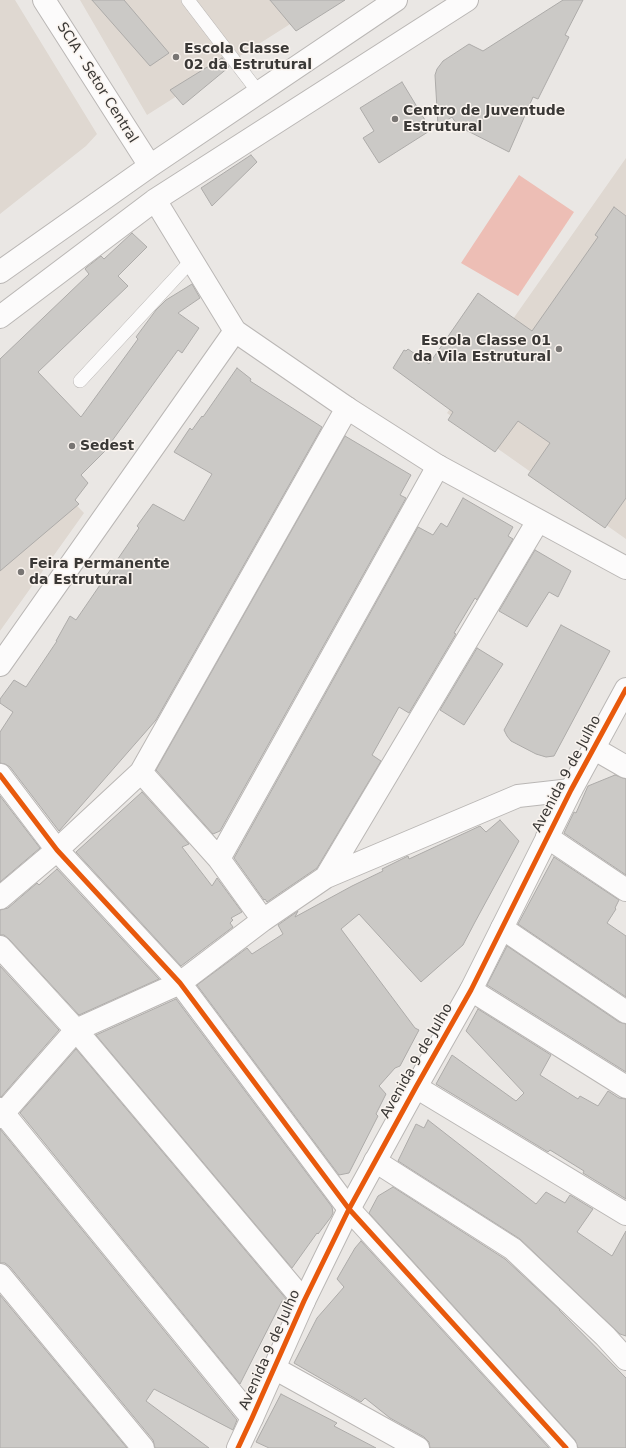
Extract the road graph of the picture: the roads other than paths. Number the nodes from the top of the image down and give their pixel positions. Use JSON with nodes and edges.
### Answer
{"nodes":[{"id":1,"x":44,"y":0,"type":"edge"},
{"id":2,"x":188,"y":0,"type":"edge"},
{"id":3,"x":396,"y":0,"type":"edge"},
{"id":4,"x":467,"y":0,"type":"edge"},
{"id":5,"x":259,"y":92,"type":"junction"},
{"id":6,"x":150,"y":166,"type":"junction"},
{"id":7,"x":156,"y":200,"type":"junction"},
{"id":8,"x":192,"y":260,"type":"junction"},
{"id":9,"x":0,"y":272,"type":"edge"},
{"id":10,"x":0,"y":317,"type":"edge"},
{"id":11,"x":235,"y":331,"type":"junction"},
{"id":12,"x":80,"y":381,"type":"dead end"},
{"id":13,"x":347,"y":408,"type":"junction"},
{"id":14,"x":438,"y":466,"type":"junction"},
{"id":15,"x":538,"y":521,"type":"junction"},
{"id":16,"x":626,"y":568,"type":"edge"},
{"id":17,"x":0,"y":665,"type":"edge"},
{"id":18,"x":626,"y":689,"type":"edge"},
{"id":19,"x":594,"y":748,"type":"junction"},
{"id":20,"x":626,"y":767,"type":"edge"},
{"id":21,"x":141,"y":772,"type":"junction"},
{"id":22,"x":0,"y":775,"type":"edge"},
{"id":23,"x":571,"y":790,"type":"junction"},
{"id":24,"x":547,"y":837,"type":"junction"},
{"id":25,"x":57,"y":850,"type":"junction"},
{"id":26,"x":219,"y":859,"type":"junction"},
{"id":27,"x":326,"y":877,"type":"junction"},
{"id":28,"x":626,"y":890,"type":"edge"},
{"id":29,"x":0,"y":898,"type":"edge"},
{"id":30,"x":263,"y":920,"type":"junction"},
{"id":31,"x":502,"y":928,"type":"junction"},
{"id":32,"x":0,"y":947,"type":"edge"},
{"id":33,"x":180,"y":984,"type":"junction"},
{"id":34,"x":471,"y":990,"type":"junction"},
{"id":35,"x":626,"y":1012,"type":"edge"},
{"id":36,"x":76,"y":1030,"type":"junction"},
{"id":37,"x":626,"y":1086,"type":"edge"},
{"id":38,"x":416,"y":1087,"type":"junction"},
{"id":39,"x":1,"y":1113,"type":"edge"},
{"id":40,"x":375,"y":1160,"type":"junction"},
{"id":41,"x":349,"y":1209,"type":"junction"},
{"id":42,"x":626,"y":1214,"type":"edge"},
{"id":43,"x":0,"y":1276,"type":"edge"},
{"id":44,"x":304,"y":1301,"type":"junction"},
{"id":45,"x":626,"y":1358,"type":"edge"},
{"id":46,"x":274,"y":1368,"type":"junction"},
{"id":47,"x":252,"y":1418,"type":"junction"},
{"id":48,"x":143,"y":1448,"type":"edge"},
{"id":49,"x":238,"y":1448,"type":"edge"},
{"id":50,"x":418,"y":1448,"type":"edge"},
{"id":51,"x":566,"y":1448,"type":"edge"}],
"edges":[{"from":1,"to":6,"type":"street","name":"SCIA - Setor Central"},
{"from":2,"to":5,"type":"lane"},
{"from":3,"to":5,"type":"street"},
{"from":4,"to":7,"type":"street"},
{"from":5,"to":6,"type":"street"},
{"from":6,"to":9,"type":"street"},
{"from":7,"to":8,"type":"street"},
{"from":7,"to":10,"type":"street"},
{"from":8,"to":11,"type":"street"},
{"from":8,"to":12,"type":"lane"},
{"from":11,"to":13,"type":"street"},
{"from":11,"to":17,"type":"street"},
{"from":13,"to":14,"type":"street"},
{"from":13,"to":21,"type":"street"},
{"from":14,"to":15,"type":"street"},
{"from":14,"to":26,"type":"street"},
{"from":15,"to":16,"type":"street"},
{"from":15,"to":27,"type":"street"},
{"from":18,"to":19,"type":"street","name":"Avenida 9 de Julho"},
{"from":19,"to":20,"type":"street"},
{"from":19,"to":23,"type":"street","name":"Avenida 9 de Julho"},
{"from":21,"to":25,"type":"street"},
{"from":21,"to":26,"type":"street"},
{"from":22,"to":25,"type":"street"},
{"from":23,"to":24,"type":"street","name":"Avenida 9 de Julho"},
{"from":23,"to":27,"type":"street"},
{"from":24,"to":28,"type":"street"},
{"from":24,"to":31,"type":"street","name":"Avenida 9 de Julho"},
{"from":25,"to":29,"type":"street"},
{"from":25,"to":33,"type":"street"},
{"from":26,"to":30,"type":"street"},
{"from":27,"to":30,"type":"street"},
{"from":30,"to":33,"type":"street"},
{"from":31,"to":34,"type":"street","name":"Avenida 9 de Julho"},
{"from":31,"to":35,"type":"street"},
{"from":32,"to":36,"type":"street"},
{"from":33,"to":36,"type":"street"},
{"from":33,"to":41,"type":"street"},
{"from":34,"to":37,"type":"street"},
{"from":34,"to":38,"type":"street","name":"Avenida 9 de Julho"},
{"from":36,"to":39,"type":"street"},
{"from":36,"to":44,"type":"street"},
{"from":38,"to":40,"type":"street","name":"Avenida 9 de Julho"},
{"from":38,"to":42,"type":"street"},
{"from":39,"to":47,"type":"street"},
{"from":40,"to":41,"type":"street","name":"Avenida 9 de Julho"},
{"from":40,"to":45,"type":"street"},
{"from":41,"to":44,"type":"street","name":"Avenida 9 de Julho"},
{"from":41,"to":51,"type":"street"},
{"from":43,"to":48,"type":"street"},
{"from":44,"to":46,"type":"street","name":"Avenida 9 de Julho"},
{"from":46,"to":47,"type":"street","name":"Avenida 9 de Julho"},
{"from":46,"to":50,"type":"street"},
{"from":47,"to":49,"type":"street","name":"Avenida 9 de Julho"}]}
